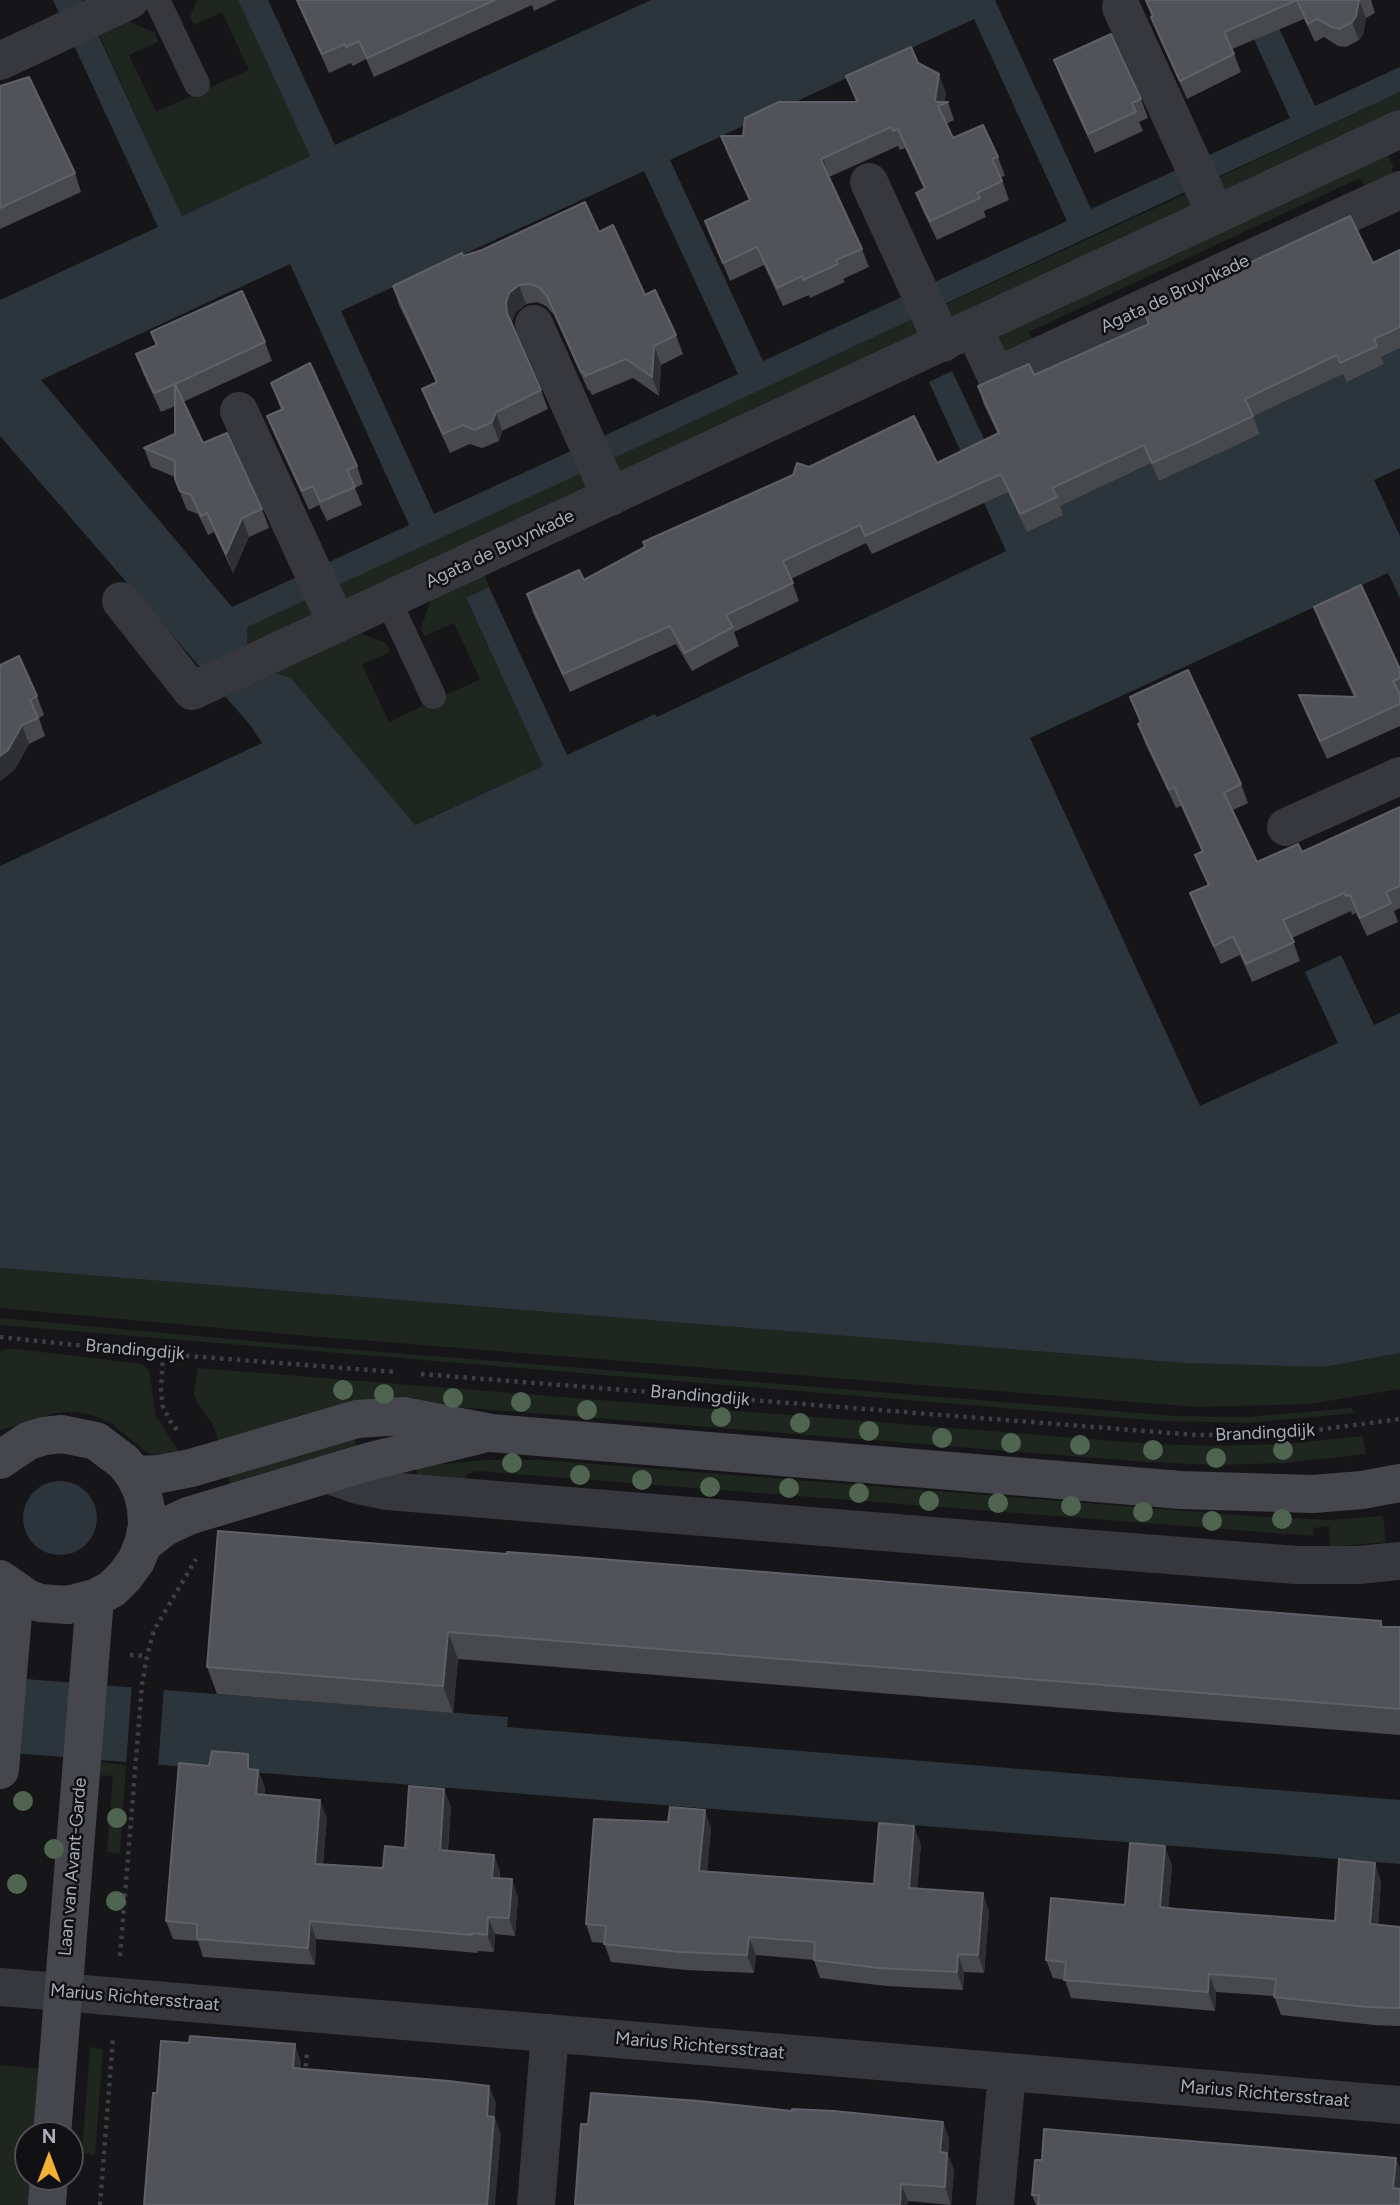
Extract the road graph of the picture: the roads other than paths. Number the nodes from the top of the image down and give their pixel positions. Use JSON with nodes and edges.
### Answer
{"nodes":[{"id":1,"x":157,"y":0,"type":"edge"},
{"id":2,"x":115,"y":7,"type":"edge"},
{"id":3,"x":1121,"y":7,"type":"dead end"},
{"id":4,"x":0,"y":61,"type":"edge"},
{"id":5,"x":197,"y":84,"type":"dead end"},
{"id":6,"x":1397,"y":137,"type":"edge"},
{"id":7,"x":869,"y":181,"type":"dead end"},
{"id":8,"x":1400,"y":190,"type":"edge"},
{"id":9,"x":1212,"y":207,"type":"junction"},
{"id":10,"x":534,"y":324,"type":"dead end"},
{"id":11,"x":950,"y":333,"type":"junction"},
{"id":12,"x":239,"y":411,"type":"dead end"},
{"id":13,"x":608,"y":490,"type":"junction"},
{"id":14,"x":388,"y":600,"type":"junction"},
{"id":15,"x":121,"y":601,"type":"dead end"},
{"id":16,"x":332,"y":615,"type":"junction"},
{"id":17,"x":433,"y":696,"type":"dead end"},
{"id":18,"x":1400,"y":776,"type":"edge"},
{"id":19,"x":1286,"y":827,"type":"dead end"},
{"id":20,"x":491,"y":1433,"type":"junction"},
{"id":21,"x":0,"y":1460,"type":"edge"},
{"id":22,"x":327,"y":1474,"type":"junction"},
{"id":23,"x":134,"y":1475,"type":"junction"},
{"id":24,"x":1400,"y":1483,"type":"edge"},
{"id":25,"x":144,"y":1544,"type":"junction"},
{"id":26,"x":1400,"y":1561,"type":"edge"},
{"id":27,"x":7,"y":1585,"type":"edge"},
{"id":28,"x":95,"y":1598,"type":"junction"},
{"id":29,"x":1,"y":1762,"type":"edge"},
{"id":30,"x":0,"y":1987,"type":"edge"},
{"id":31,"x":62,"y":1991,"type":"junction"},
{"id":32,"x":550,"y":2033,"type":"junction"},
{"id":33,"x":1007,"y":2073,"type":"junction"},
{"id":34,"x":1400,"y":2105,"type":"edge"},
{"id":35,"x":53,"y":2121,"type":"edge"},
{"id":36,"x":536,"y":2205,"type":"edge"},
{"id":37,"x":995,"y":2205,"type":"edge"}],
"edges":[{"from":1,"to":5,"type":"lane"},
{"from":2,"to":4,"type":"street"},
{"from":3,"to":9,"type":"street"},
{"from":6,"to":9,"type":"street","name":"Agata de Bruynkade"},
{"from":7,"to":11,"type":"street","name":"Agata de Bruynkade"},
{"from":8,"to":11,"type":"street","name":"Agata de Bruynkade"},
{"from":9,"to":11,"type":"street","name":"Agata de Bruynkade"},
{"from":10,"to":13,"type":"street"},
{"from":11,"to":13,"type":"street","name":"Agata de Bruynkade"},
{"from":12,"to":16,"type":"street"},
{"from":13,"to":14,"type":"street","name":"Agata de Bruynkade"},
{"from":14,"to":16,"type":"street","name":"Agata de Bruynkade"},
{"from":14,"to":17,"type":"lane"},
{"from":15,"to":16,"type":"street","name":"Agata de Bruynkade"},
{"from":18,"to":19,"type":"street"},
{"from":20,"to":22,"type":"street"},
{"from":20,"to":23,"type":"street"},
{"from":20,"to":24,"type":"street"},
{"from":21,"to":23,"type":"street"},
{"from":22,"to":25,"type":"street"},
{"from":22,"to":26,"type":"street"},
{"from":23,"to":25,"type":"street"},
{"from":25,"to":28,"type":"street"},
{"from":27,"to":28,"type":"street"},
{"from":27,"to":29,"type":"street"},
{"from":28,"to":31,"type":"street","name":"Laan van Avant-Garde"},
{"from":30,"to":31,"type":"street","name":"Marius Richtersstraat"},
{"from":31,"to":32,"type":"street","name":"Marius Richtersstraat"},
{"from":31,"to":35,"type":"street","name":"Laan van Avant-Garde"},
{"from":32,"to":33,"type":"street","name":"Marius Richtersstraat"},
{"from":32,"to":36,"type":"street"},
{"from":33,"to":34,"type":"street","name":"Marius Richtersstraat"},
{"from":33,"to":37,"type":"street"}]}
